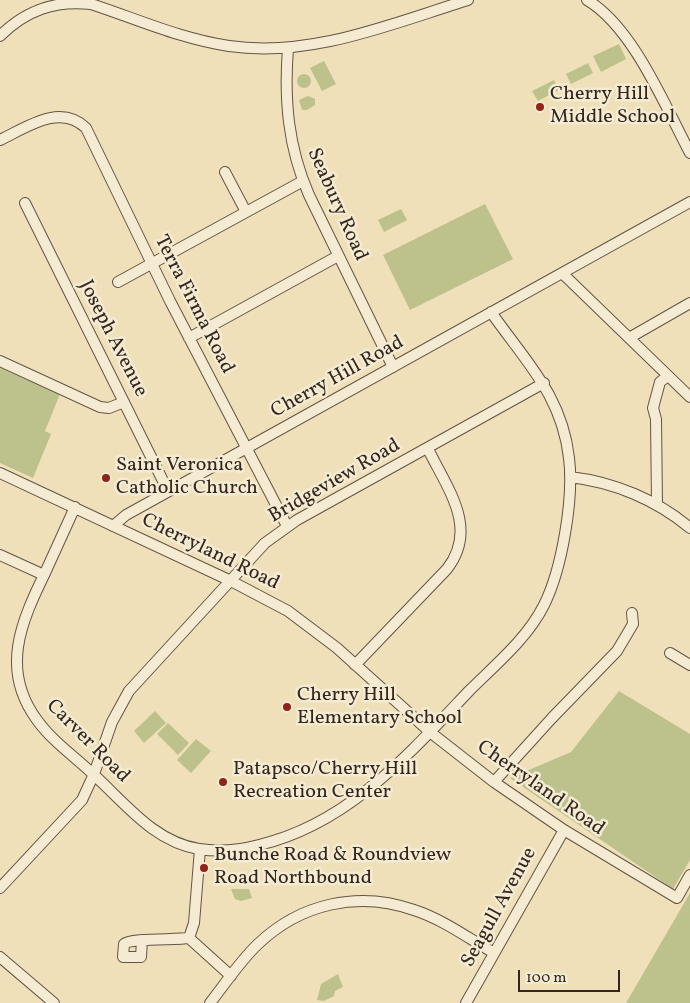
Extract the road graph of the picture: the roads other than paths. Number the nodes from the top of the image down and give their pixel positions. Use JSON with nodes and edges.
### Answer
{"nodes":[{"id":1,"x":468,"y":0,"type":"edge"},
{"id":2,"x":587,"y":0,"type":"edge"},
{"id":3,"x":0,"y":36,"type":"edge"},
{"id":4,"x":288,"y":48,"type":"junction"},
{"id":5,"x":0,"y":140,"type":"edge"},
{"id":6,"x":690,"y":152,"type":"edge"},
{"id":7,"x":225,"y":172,"type":"dead end"},
{"id":8,"x":303,"y":182,"type":"junction"},
{"id":9,"x":690,"y":202,"type":"edge"},
{"id":10,"x":24,"y":203,"type":"dead end"},
{"id":11,"x":246,"y":212,"type":"junction"},
{"id":12,"x":338,"y":256,"type":"junction"},
{"id":13,"x":152,"y":264,"type":"junction"},
{"id":14,"x":562,"y":273,"type":"junction"},
{"id":15,"x":118,"y":282,"type":"dead end"},
{"id":16,"x":690,"y":303,"type":"edge"},
{"id":17,"x":491,"y":312,"type":"junction"},
{"id":18,"x":189,"y":338,"type":"junction"},
{"id":19,"x":629,"y":338,"type":"junction"},
{"id":20,"x":0,"y":361,"type":"edge"},
{"id":21,"x":393,"y":367,"type":"junction"},
{"id":22,"x":668,"y":376,"type":"junction"},
{"id":23,"x":544,"y":383,"type":"junction"},
{"id":24,"x":690,"y":398,"type":"edge"},
{"id":25,"x":124,"y":402,"type":"junction"},
{"id":26,"x":247,"y":448,"type":"junction"},
{"id":27,"x":428,"y":449,"type":"junction"},
{"id":28,"x":0,"y":473,"type":"edge"},
{"id":29,"x":570,"y":477,"type":"junction"},
{"id":30,"x":168,"y":491,"type":"junction"},
{"id":31,"x":657,"y":504,"type":"junction"},
{"id":32,"x":75,"y":507,"type":"junction"},
{"id":33,"x":113,"y":526,"type":"junction"},
{"id":34,"x":287,"y":526,"type":"junction"},
{"id":35,"x":690,"y":528,"type":"edge"},
{"id":36,"x":0,"y":555,"type":"edge"},
{"id":37,"x":44,"y":575,"type":"junction"},
{"id":38,"x":231,"y":581,"type":"junction"},
{"id":39,"x":632,"y":613,"type":"dead end"},
{"id":40,"x":670,"y":653,"type":"dead end"},
{"id":41,"x":355,"y":665,"type":"junction"},
{"id":42,"x":690,"y":665,"type":"edge"},
{"id":43,"x":430,"y":732,"type":"junction"},
{"id":44,"x":94,"y":774,"type":"junction"},
{"id":45,"x":494,"y":782,"type":"junction"},
{"id":46,"x":564,"y":830,"type":"junction"},
{"id":47,"x":200,"y":849,"type":"junction"},
{"id":48,"x":690,"y":875,"type":"edge"},
{"id":49,"x":0,"y":888,"type":"edge"},
{"id":50,"x":189,"y":938,"type":"junction"},
{"id":51,"x":142,"y":940,"type":"dead end"},
{"id":52,"x":494,"y":953,"type":"junction"},
{"id":53,"x":0,"y":957,"type":"edge"},
{"id":54,"x":232,"y":976,"type":"junction"},
{"id":55,"x":54,"y":1003,"type":"edge"},
{"id":56,"x":210,"y":1003,"type":"edge"},
{"id":57,"x":466,"y":1003,"type":"edge"}],
"edges":[{"from":1,"to":4,"type":"street"},
{"from":2,"to":6,"type":"street"},
{"from":3,"to":4,"type":"street"},
{"from":4,"to":8,"type":"street","name":"Seabury Road"},
{"from":5,"to":13,"type":"street","name":"Terra Firma Road"},
{"from":7,"to":11,"type":"street"},
{"from":8,"to":11,"type":"street"},
{"from":8,"to":12,"type":"street","name":"Seabury Road"},
{"from":9,"to":14,"type":"street","name":"Cherry Hill Road"},
{"from":10,"to":25,"type":"street","name":"Joseph Avenue"},
{"from":11,"to":13,"type":"street"},
{"from":12,"to":18,"type":"street"},
{"from":12,"to":21,"type":"street","name":"Seabury Road"},
{"from":13,"to":15,"type":"street"},
{"from":13,"to":18,"type":"street","name":"Terra Firma Road"},
{"from":14,"to":17,"type":"street","name":"Cherry Hill Road"},
{"from":14,"to":19,"type":"street"},
{"from":16,"to":19,"type":"street"},
{"from":17,"to":21,"type":"street","name":"Cherry Hill Road"},
{"from":17,"to":23,"type":"street","name":"Carver Road"},
{"from":18,"to":26,"type":"street","name":"Terra Firma Road"},
{"from":19,"to":22,"type":"street"},
{"from":20,"to":25,"type":"street"},
{"from":21,"to":26,"type":"street","name":"Cherry Hill Road"},
{"from":22,"to":24,"type":"street"},
{"from":22,"to":31,"type":"street"},
{"from":23,"to":27,"type":"street","name":"Bridgeview Road"},
{"from":23,"to":29,"type":"street","name":"Carver Road"},
{"from":25,"to":30,"type":"street","name":"Joseph Avenue"},
{"from":26,"to":30,"type":"street","name":"Cherry Hill Road"},
{"from":26,"to":34,"type":"street","name":"Terra Firma Road"},
{"from":27,"to":34,"type":"street","name":"Bridgeview Road"},
{"from":27,"to":41,"type":"street"},
{"from":28,"to":32,"type":"street"},
{"from":29,"to":31,"type":"street"},
{"from":29,"to":43,"type":"street","name":"Carver Road"},
{"from":30,"to":33,"type":"street","name":"Cherry Hill Road"},
{"from":31,"to":35,"type":"street"},
{"from":32,"to":33,"type":"street"},
{"from":32,"to":37,"type":"street","name":"Carver Road"},
{"from":33,"to":38,"type":"street","name":"Cherryland Road"},
{"from":34,"to":38,"type":"street","name":"Bridgeview Road"},
{"from":36,"to":37,"type":"street"},
{"from":37,"to":44,"type":"street","name":"Carver Road"},
{"from":38,"to":41,"type":"street","name":"Cherryland Road"},
{"from":38,"to":44,"type":"street","name":"Bridgeview Road"},
{"from":39,"to":45,"type":"street"},
{"from":40,"to":42,"type":"street"},
{"from":41,"to":43,"type":"street","name":"Cherryland Road"},
{"from":43,"to":45,"type":"street","name":"Cherryland Road"},
{"from":43,"to":47,"type":"street","name":"Carver Road"},
{"from":44,"to":47,"type":"street","name":"Carver Road"},
{"from":44,"to":49,"type":"street","name":"Bridgeview Road"},
{"from":45,"to":46,"type":"street","name":"Cherryland Road"},
{"from":46,"to":48,"type":"street","name":"Cherryland Road"},
{"from":46,"to":52,"type":"street","name":"Seagull Avenue"},
{"from":47,"to":50,"type":"street"},
{"from":50,"to":51,"type":"street"},
{"from":50,"to":54,"type":"street"},
{"from":52,"to":54,"type":"street"},
{"from":52,"to":57,"type":"street","name":"Seagull Avenue"},
{"from":53,"to":55,"type":"street"},
{"from":54,"to":56,"type":"street"}]}
